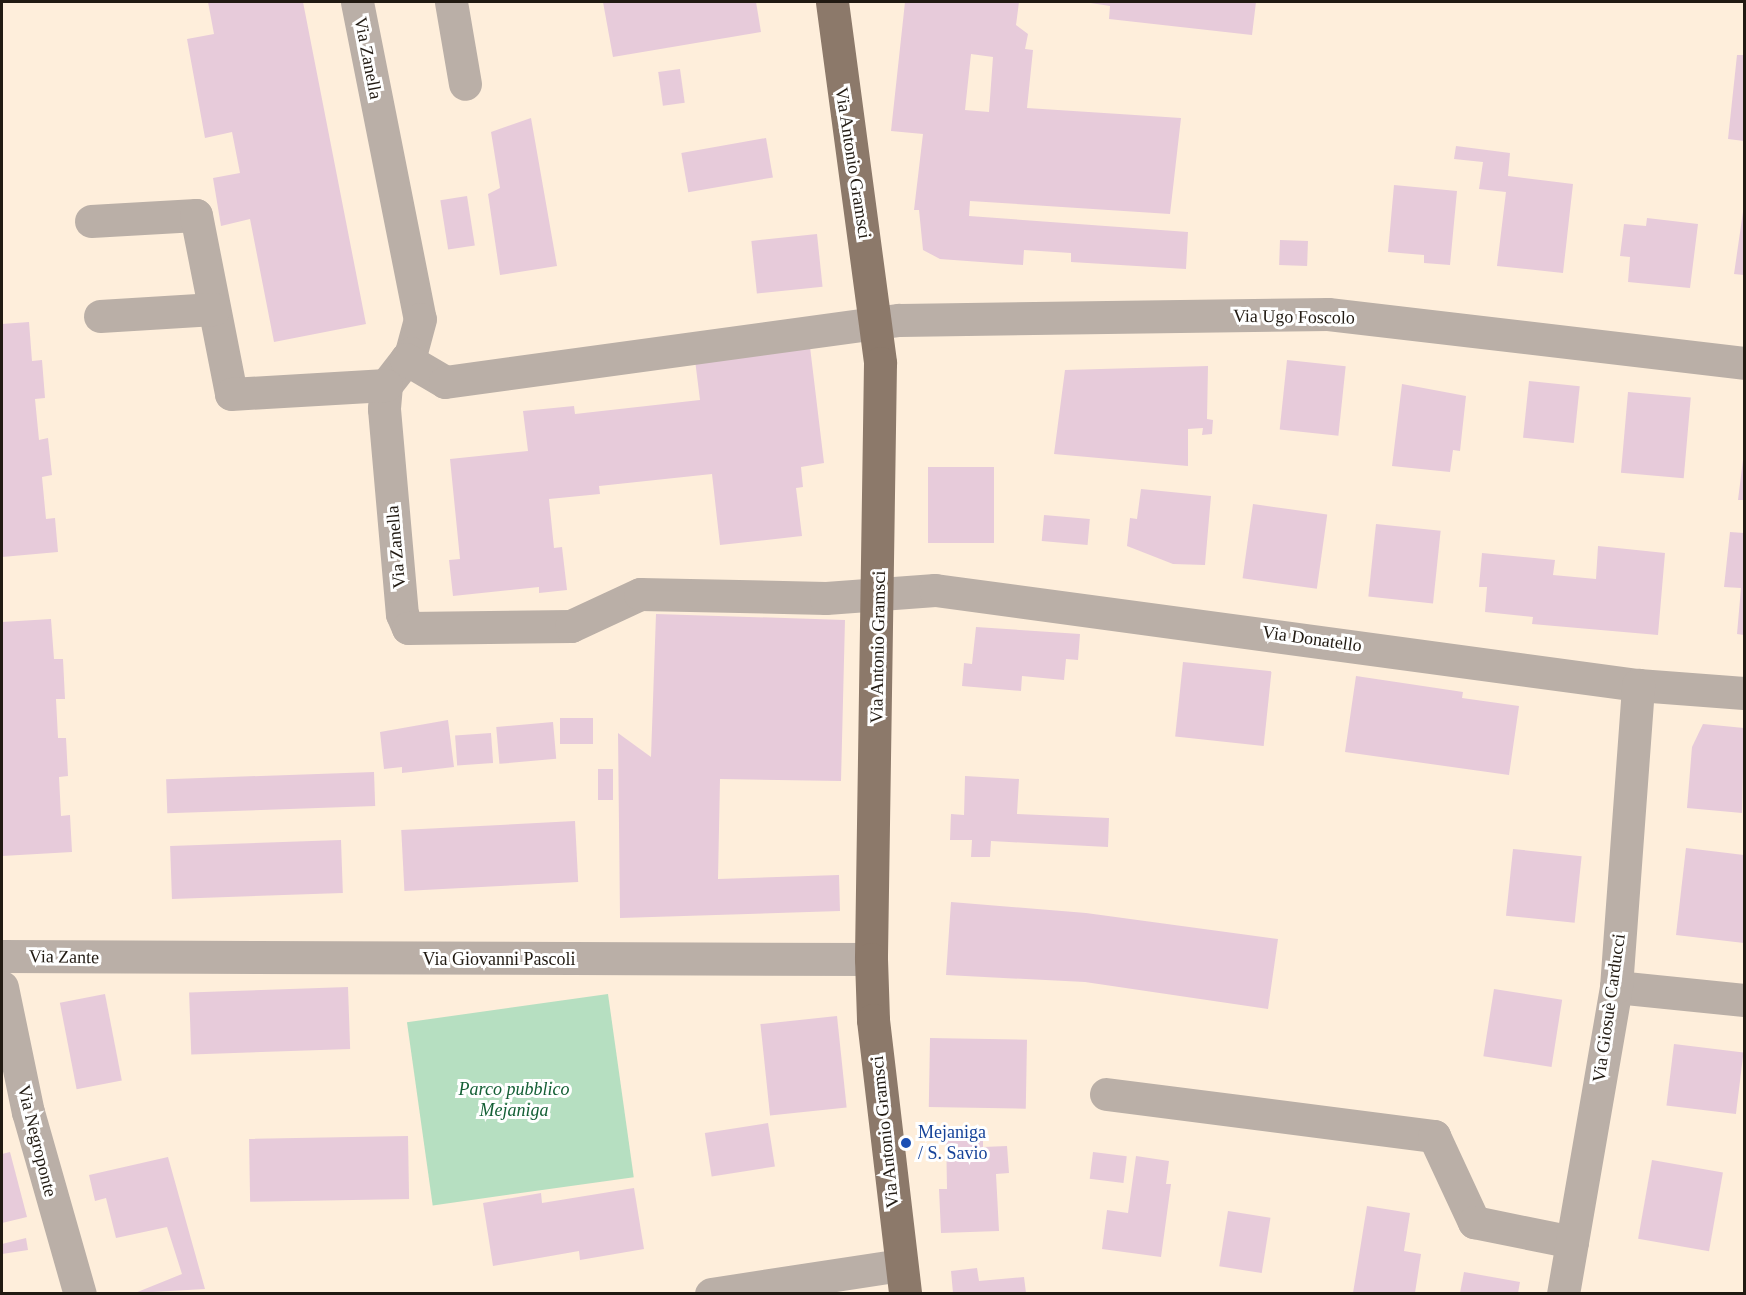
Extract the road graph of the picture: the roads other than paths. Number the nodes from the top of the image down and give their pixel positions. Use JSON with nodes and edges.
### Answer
{"nodes":[{"id":1,"x":357,"y":2,"type":"edge"},
{"id":2,"x":451,"y":2,"type":"edge"},
{"id":3,"x":832,"y":2,"type":"edge"},
{"id":4,"x":465,"y":84,"type":"dead end"},
{"id":5,"x":91,"y":221,"type":"dead end"},
{"id":6,"x":214,"y":309,"type":"junction"},
{"id":7,"x":100,"y":316,"type":"dead end"},
{"id":8,"x":877,"y":322,"type":"junction"},
{"id":9,"x":406,"y":359,"type":"junction"},
{"id":10,"x":1744,"y":363,"type":"edge"},
{"id":11,"x":386,"y":386,"type":"junction"},
{"id":12,"x":880,"y":593,"type":"junction"},
{"id":13,"x":1638,"y":685,"type":"junction"},
{"id":14,"x":1744,"y":693,"type":"edge"},
{"id":15,"x":2,"y":956,"type":"edge"},
{"id":16,"x":126,"y":957,"type":"joint"},
{"id":17,"x":871,"y":959,"type":"junction"},
{"id":18,"x":2,"y":987,"type":"edge"},
{"id":19,"x":1616,"y":987,"type":"junction"},
{"id":20,"x":1744,"y":1000,"type":"edge"},
{"id":21,"x":1106,"y":1094,"type":"dead end"},
{"id":22,"x":1572,"y":1242,"type":"junction"},
{"id":23,"x":903,"y":1279,"type":"edge"},
{"id":24,"x":80,"y":1293,"type":"edge"},
{"id":25,"x":711,"y":1293,"type":"edge"},
{"id":26,"x":1563,"y":1293,"type":"edge"}],
"edges":[{"from":1,"to":9,"type":"street","name":"Via Zanella"},
{"from":2,"to":4,"type":"street"},
{"from":3,"to":8,"type":"main road","name":"Via Antonio Gramsci"},
{"from":5,"to":6,"type":"street"},
{"from":6,"to":7,"type":"street"},
{"from":6,"to":11,"type":"street"},
{"from":8,"to":9,"type":"street","name":"Via Ugo Foscolo"},
{"from":8,"to":10,"type":"street","name":"Via Ugo Foscolo"},
{"from":8,"to":12,"type":"main road","name":"Via Antonio Gramsci"},
{"from":9,"to":11,"type":"street","name":"Via Zanella"},
{"from":11,"to":12,"type":"street","name":"Via Zanella"},
{"from":12,"to":13,"type":"street","name":"Via Donatello"},
{"from":12,"to":17,"type":"main road","name":"Via Antonio Gramsci"},
{"from":13,"to":14,"type":"street","name":"Via Donatello"},
{"from":13,"to":19,"type":"street","name":"Via Giosuè Carducci"},
{"from":15,"to":16,"type":"street","name":"Via Zante"},
{"from":16,"to":17,"type":"street","name":"Via Giovanni Pascoli"},
{"from":17,"to":23,"type":"main road","name":"Via Antonio Gramsci"},
{"from":18,"to":24,"type":"street","name":"Via Negroponte"},
{"from":19,"to":20,"type":"street"},
{"from":19,"to":22,"type":"street","name":"Via Giosuè Carducci"},
{"from":21,"to":22,"type":"street"},
{"from":22,"to":26,"type":"street","name":"Via Giosuè Carducci"},
{"from":23,"to":25,"type":"street"}]}
